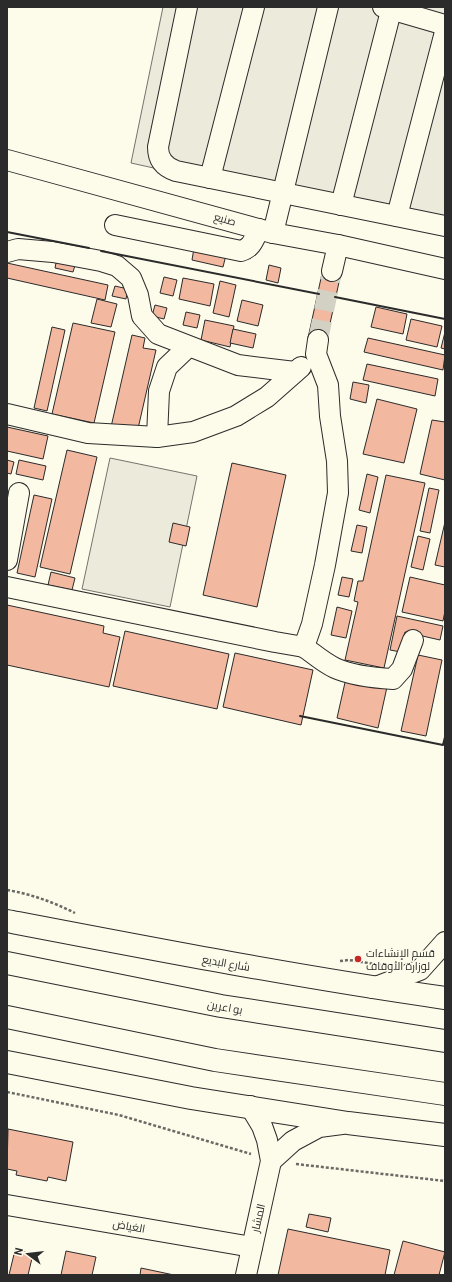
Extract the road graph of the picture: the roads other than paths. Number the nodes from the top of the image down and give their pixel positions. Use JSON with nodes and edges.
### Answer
{"nodes":[{"id":1,"x":187,"y":7,"type":"edge"},
{"id":2,"x":254,"y":7,"type":"edge"},
{"id":3,"x":328,"y":7,"type":"edge"},
{"id":4,"x":389,"y":8,"type":"edge"},
{"id":5,"x":445,"y":25,"type":"edge"},
{"id":6,"x":445,"y":32,"type":"edge"},
{"id":7,"x":7,"y":160,"type":"edge"},
{"id":8,"x":210,"y":178,"type":"junction"},
{"id":9,"x":282,"y":193,"type":"junction"},
{"id":10,"x":341,"y":205,"type":"junction"},
{"id":11,"x":397,"y":216,"type":"junction"},
{"id":12,"x":115,"y":225,"type":"dead end"},
{"id":13,"x":445,"y":226,"type":"edge"},
{"id":14,"x":266,"y":231,"type":"junction"},
{"id":15,"x":338,"y":245,"type":"junction"},
{"id":16,"x":7,"y":252,"type":"edge"},
{"id":17,"x":445,"y":269,"type":"edge"},
{"id":18,"x":332,"y":271,"type":"tunnel mouth"},
{"id":19,"x":188,"y":347,"type":"junction"},
{"id":20,"x":295,"y":372,"type":"junction"},
{"id":21,"x":7,"y":414,"type":"edge"},
{"id":22,"x":157,"y":437,"type":"junction"},
{"id":23,"x":19,"y":493,"type":"dead end"},
{"id":24,"x":7,"y":560,"type":"edge"},
{"id":25,"x":7,"y":587,"type":"edge"},
{"id":26,"x":413,"y":640,"type":"dead end"},
{"id":27,"x":304,"y":647,"type":"junction"},
{"id":28,"x":7,"y":921,"type":"edge"},
{"id":29,"x":445,"y":942,"type":"edge"},
{"id":30,"x":7,"y":962,"type":"edge"},
{"id":31,"x":373,"y":988,"type":"junction"},
{"id":32,"x":445,"y":998,"type":"edge"},
{"id":33,"x":7,"y":1017,"type":"edge"},
{"id":34,"x":445,"y":1041,"type":"edge"},
{"id":35,"x":7,"y":1062,"type":"edge"},
{"id":36,"x":445,"y":1094,"type":"edge"},
{"id":37,"x":250,"y":1106,"type":"junction"},
{"id":38,"x":348,"y":1122,"type":"junction"},
{"id":39,"x":445,"y":1135,"type":"edge"},
{"id":40,"x":271,"y":1161,"type":"junction"},
{"id":41,"x":7,"y":1205,"type":"edge"},
{"id":42,"x":252,"y":1247,"type":"junction"},
{"id":43,"x":246,"y":1275,"type":"edge"}],
"edges":[{"from":1,"to":8,"type":"street"},
{"from":2,"to":8,"type":"street"},
{"from":3,"to":9,"type":"street"},
{"from":4,"to":5,"type":"street"},
{"from":4,"to":10,"type":"street"},
{"from":6,"to":11,"type":"street"},
{"from":7,"to":14,"type":"street","name":"صنيع"},
{"from":8,"to":9,"type":"street"},
{"from":9,"to":10,"type":"street"},
{"from":9,"to":14,"type":"street"},
{"from":10,"to":11,"type":"street"},
{"from":11,"to":13,"type":"street"},
{"from":12,"to":14,"type":"street"},
{"from":14,"to":15,"type":"street","name":"صنيع"},
{"from":15,"to":17,"type":"street","name":"صنيع"},
{"from":15,"to":18,"type":"street"},
{"from":16,"to":19,"type":"street"},
{"from":19,"to":20,"type":"street"},
{"from":19,"to":22,"type":"street"},
{"from":20,"to":22,"type":"street"},
{"from":20,"to":27,"type":"street"},
{"from":21,"to":22,"type":"street"},
{"from":23,"to":24,"type":"street"},
{"from":25,"to":27,"type":"street"},
{"from":26,"to":27,"type":"street"},
{"from":28,"to":31,"type":"main road","name":"شارع البديع"},
{"from":29,"to":31,"type":"street"},
{"from":30,"to":34,"type":"main road","name":"بو اعرين"},
{"from":31,"to":32,"type":"main road","name":"شارع البديع"},
{"from":33,"to":36,"type":"main road"},
{"from":35,"to":37,"type":"main road"},
{"from":37,"to":38,"type":"main road"},
{"from":37,"to":40,"type":"street","name":"المشار"},
{"from":38,"to":39,"type":"main road"},
{"from":38,"to":40,"type":"street"},
{"from":40,"to":42,"type":"street","name":"المشار"},
{"from":41,"to":42,"type":"street","name":"الغياض"},
{"from":42,"to":43,"type":"street","name":"المشار"}]}
